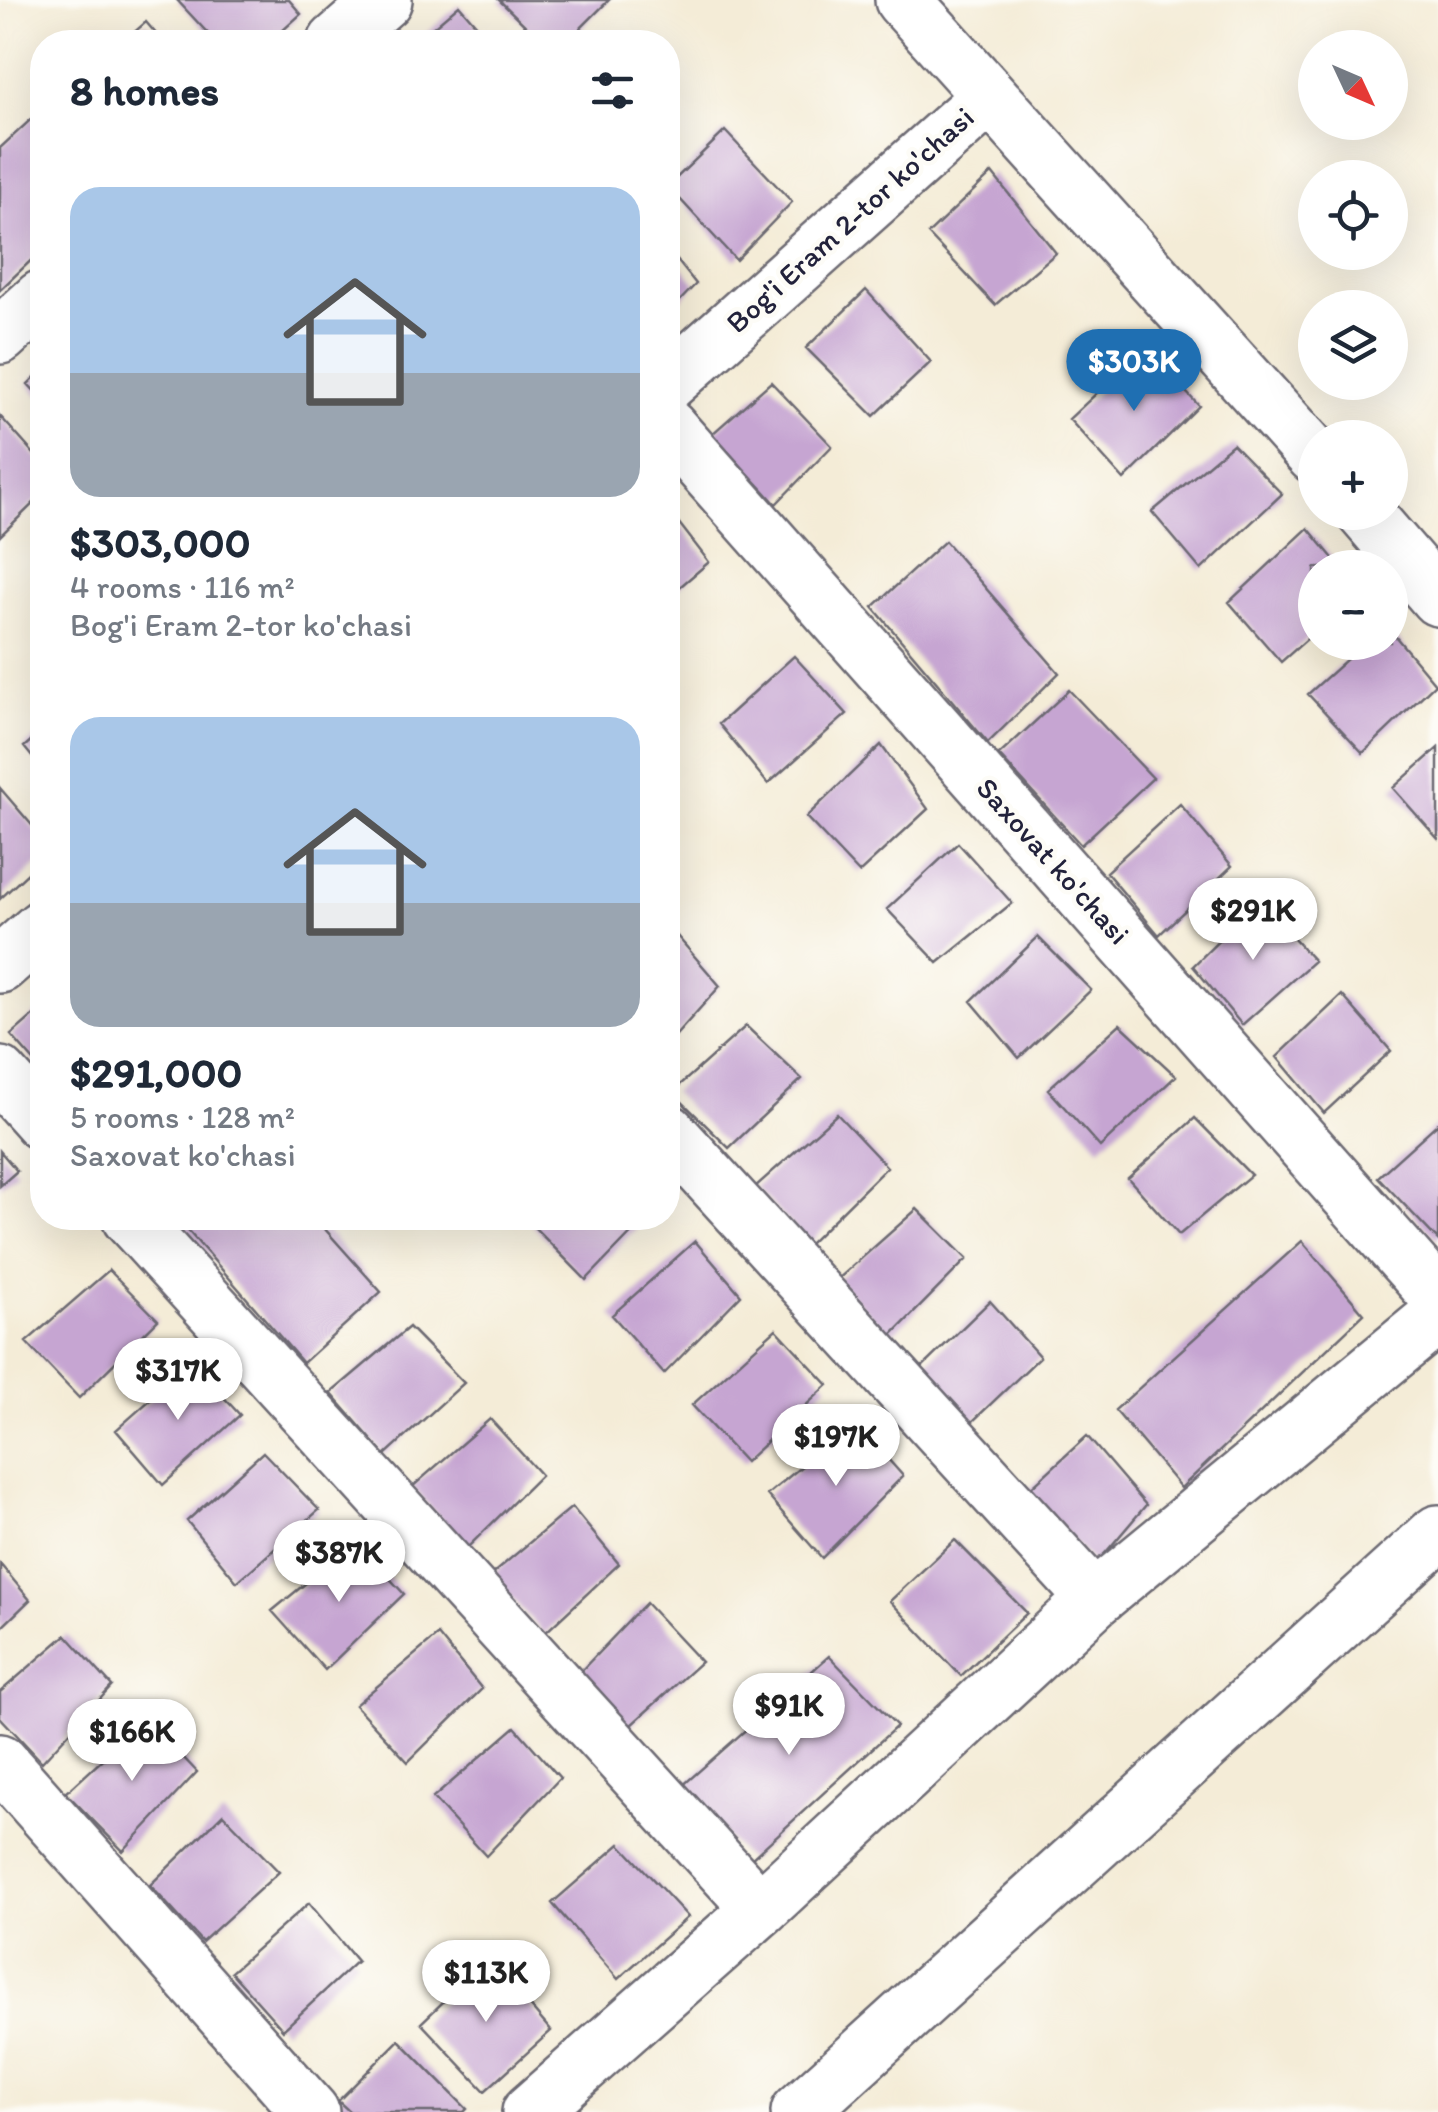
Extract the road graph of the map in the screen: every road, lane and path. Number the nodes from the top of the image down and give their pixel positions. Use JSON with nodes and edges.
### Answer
{"nodes":[{"id":1,"x":384,"y":0,"type":"edge"},
{"id":2,"x":903,"y":0,"type":"edge"},
{"id":3,"x":350,"y":30,"type":"edge"},
{"id":4,"x":989,"y":98,"type":"junction"},
{"id":5,"x":30,"y":309,"type":"edge"},
{"id":6,"x":0,"y":336,"type":"edge"},
{"id":7,"x":680,"y":371,"type":"edge"},
{"id":8,"x":1298,"y":437,"type":"edge"},
{"id":9,"x":680,"y":441,"type":"edge"},
{"id":10,"x":1379,"y":530,"type":"edge"},
{"id":11,"x":1438,"y":598,"type":"edge"},
{"id":12,"x":30,"y":939,"type":"edge"},
{"id":13,"x":0,"y":965,"type":"edge"},
{"id":14,"x":0,"y":1075,"type":"edge"},
{"id":15,"x":30,"y":1109,"type":"edge"},
{"id":16,"x":680,"y":1145,"type":"edge"},
{"id":17,"x":141,"y":1230,"type":"edge"},
{"id":18,"x":1438,"y":1296,"type":"edge"},
{"id":19,"x":1438,"y":1316,"type":"edge"},
{"id":20,"x":1438,"y":1533,"type":"edge"},
{"id":21,"x":1095,"y":1599,"type":"junction"},
{"id":22,"x":0,"y":1762,"type":"edge"},
{"id":23,"x":760,"y":1910,"type":"junction"},
{"id":24,"x":310,"y":2112,"type":"edge"},
{"id":25,"x":530,"y":2112,"type":"edge"},
{"id":26,"x":799,"y":2112,"type":"edge"}],
"edges":[{"from":1,"to":3,"type":"street"},
{"from":2,"to":4,"type":"street"},
{"from":4,"to":7,"type":"street","name":"Bog'i Eram 2-tor ko'chasi"},
{"from":4,"to":8,"type":"street"},
{"from":5,"to":6,"type":"street"},
{"from":9,"to":18,"type":"street","name":"Saxovat ko'chasi"},
{"from":10,"to":11,"type":"street"},
{"from":12,"to":13,"type":"street"},
{"from":14,"to":15,"type":"street"},
{"from":16,"to":21,"type":"street"},
{"from":17,"to":23,"type":"street"},
{"from":19,"to":21,"type":"street"},
{"from":20,"to":26,"type":"street"},
{"from":21,"to":23,"type":"street"},
{"from":22,"to":24,"type":"street"},
{"from":23,"to":25,"type":"street"}]}
